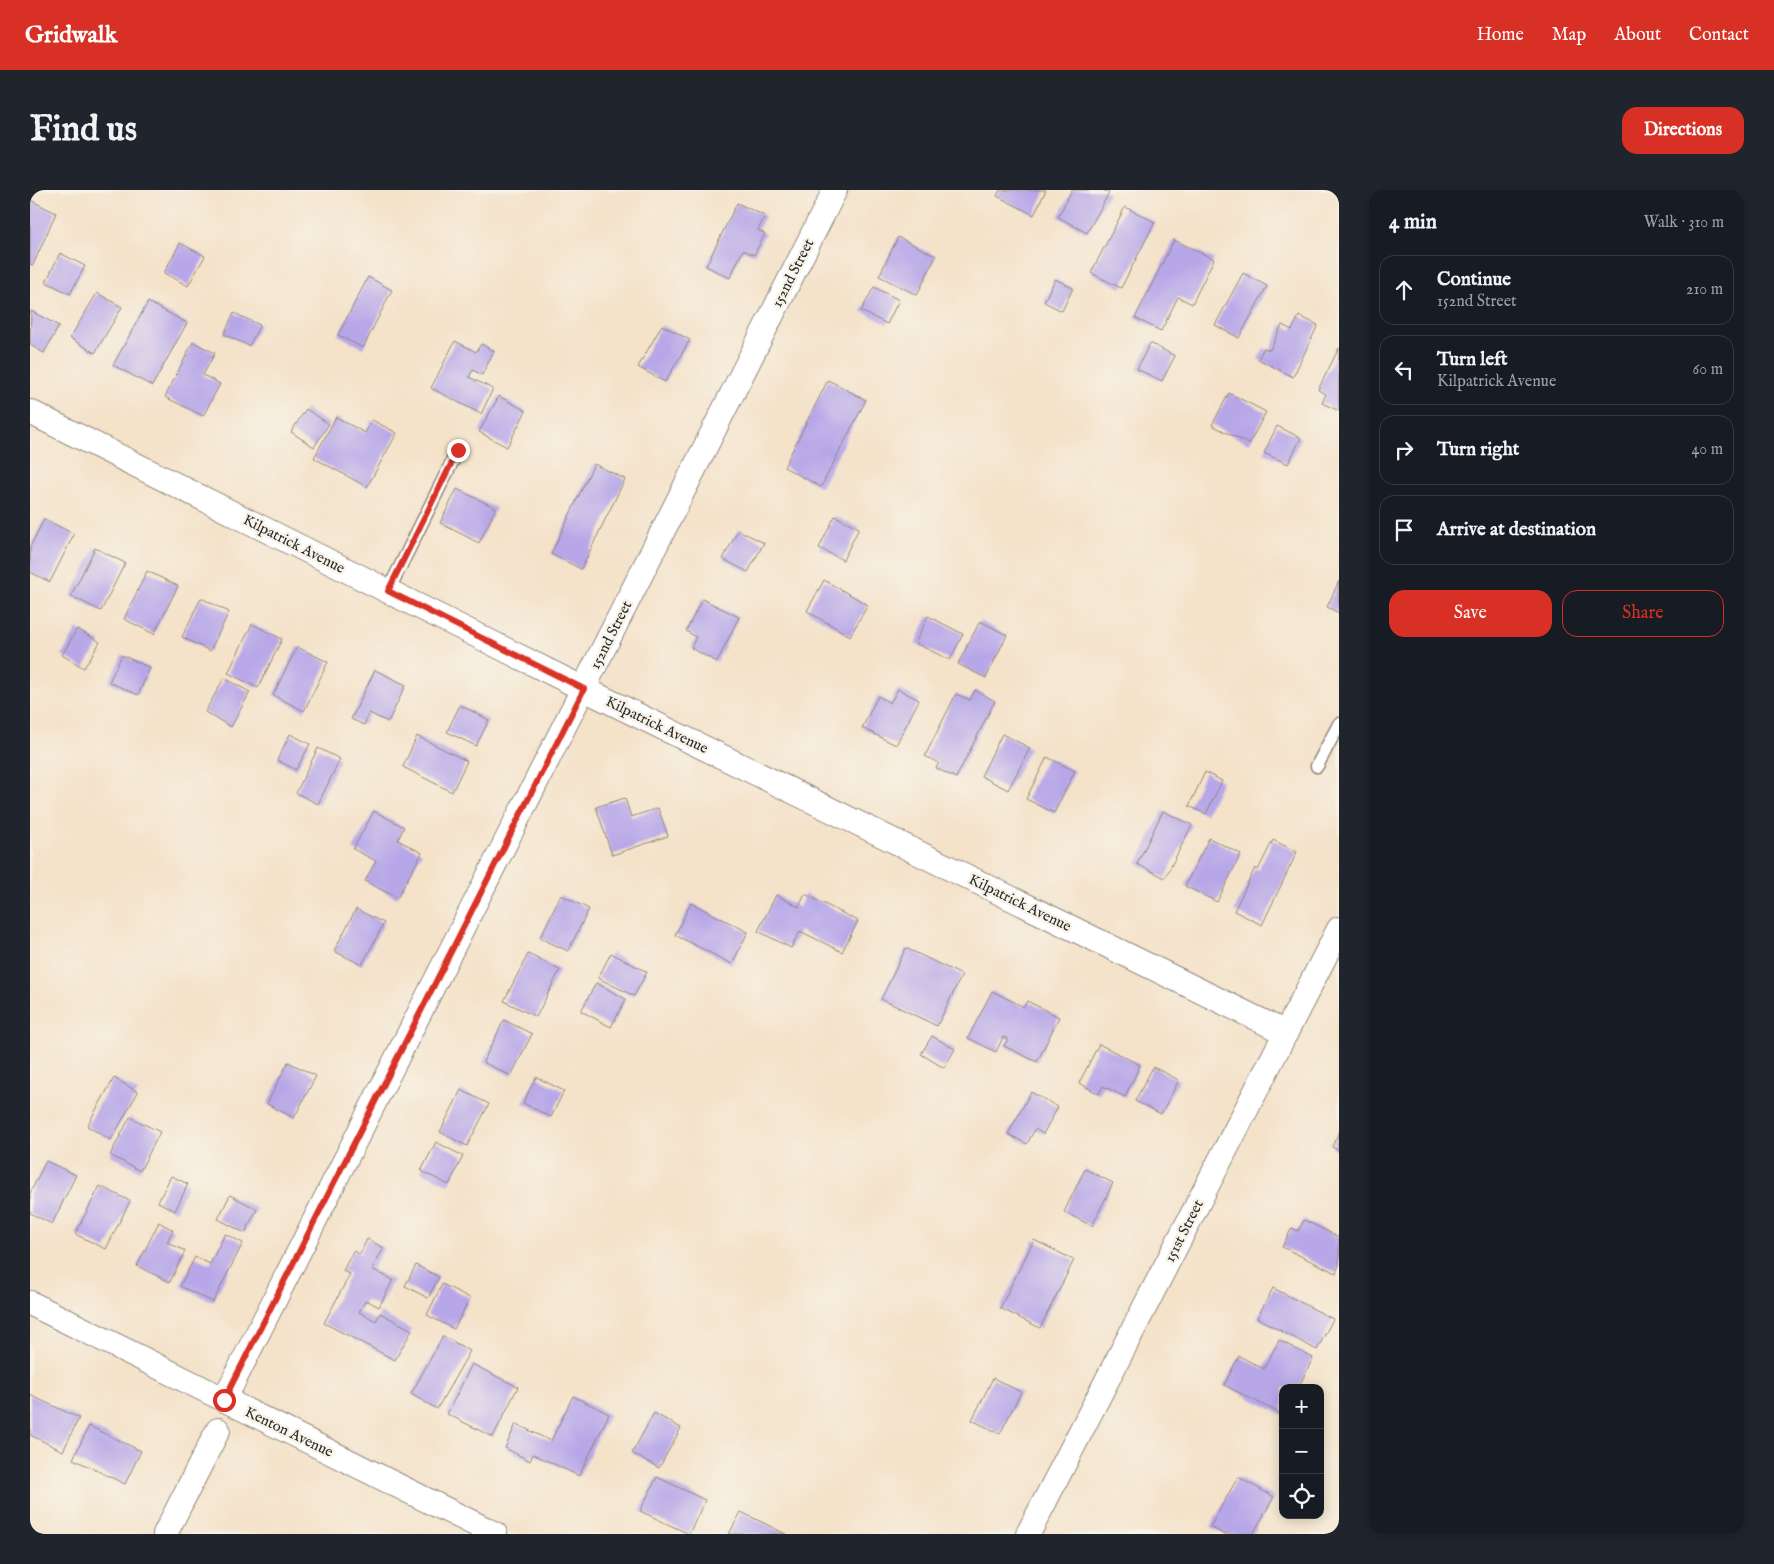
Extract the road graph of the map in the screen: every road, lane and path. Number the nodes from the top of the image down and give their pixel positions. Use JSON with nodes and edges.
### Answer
{"nodes":[{"id":1,"x":835,"y":190,"type":"edge"},
{"id":2,"x":30,"y":412,"type":"edge"},
{"id":3,"x":458,"y":450,"type":"dead end"},
{"id":4,"x":388,"y":591,"type":"junction"},
{"id":5,"x":584,"y":689,"type":"junction"},
{"id":6,"x":1339,"y":724,"type":"edge"},
{"id":7,"x":1318,"y":766,"type":"dead end"},
{"id":8,"x":1339,"y":929,"type":"edge"},
{"id":9,"x":1286,"y":1033,"type":"junction"},
{"id":10,"x":30,"y":1303,"type":"edge"},
{"id":11,"x":224,"y":1400,"type":"junction"},
{"id":12,"x":218,"y":1430,"type":"dead end"},
{"id":13,"x":166,"y":1534,"type":"edge"},
{"id":14,"x":495,"y":1534,"type":"edge"},
{"id":15,"x":1028,"y":1534,"type":"edge"}],
"edges":[{"from":1,"to":5,"type":"street","name":"152nd Street"},
{"from":2,"to":4,"type":"street","name":"Kilpatrick Avenue"},
{"from":3,"to":4,"type":"lane"},
{"from":4,"to":5,"type":"street","name":"Kilpatrick Avenue"},
{"from":5,"to":9,"type":"street","name":"Kilpatrick Avenue"},
{"from":5,"to":11,"type":"street","name":"152nd Street"},
{"from":6,"to":7,"type":"lane"},
{"from":8,"to":9,"type":"street","name":"151st Street"},
{"from":9,"to":15,"type":"street","name":"151st Street"},
{"from":10,"to":11,"type":"street","name":"Kenton Avenue"},
{"from":11,"to":14,"type":"street","name":"Kenton Avenue"},
{"from":12,"to":13,"type":"street"}]}
